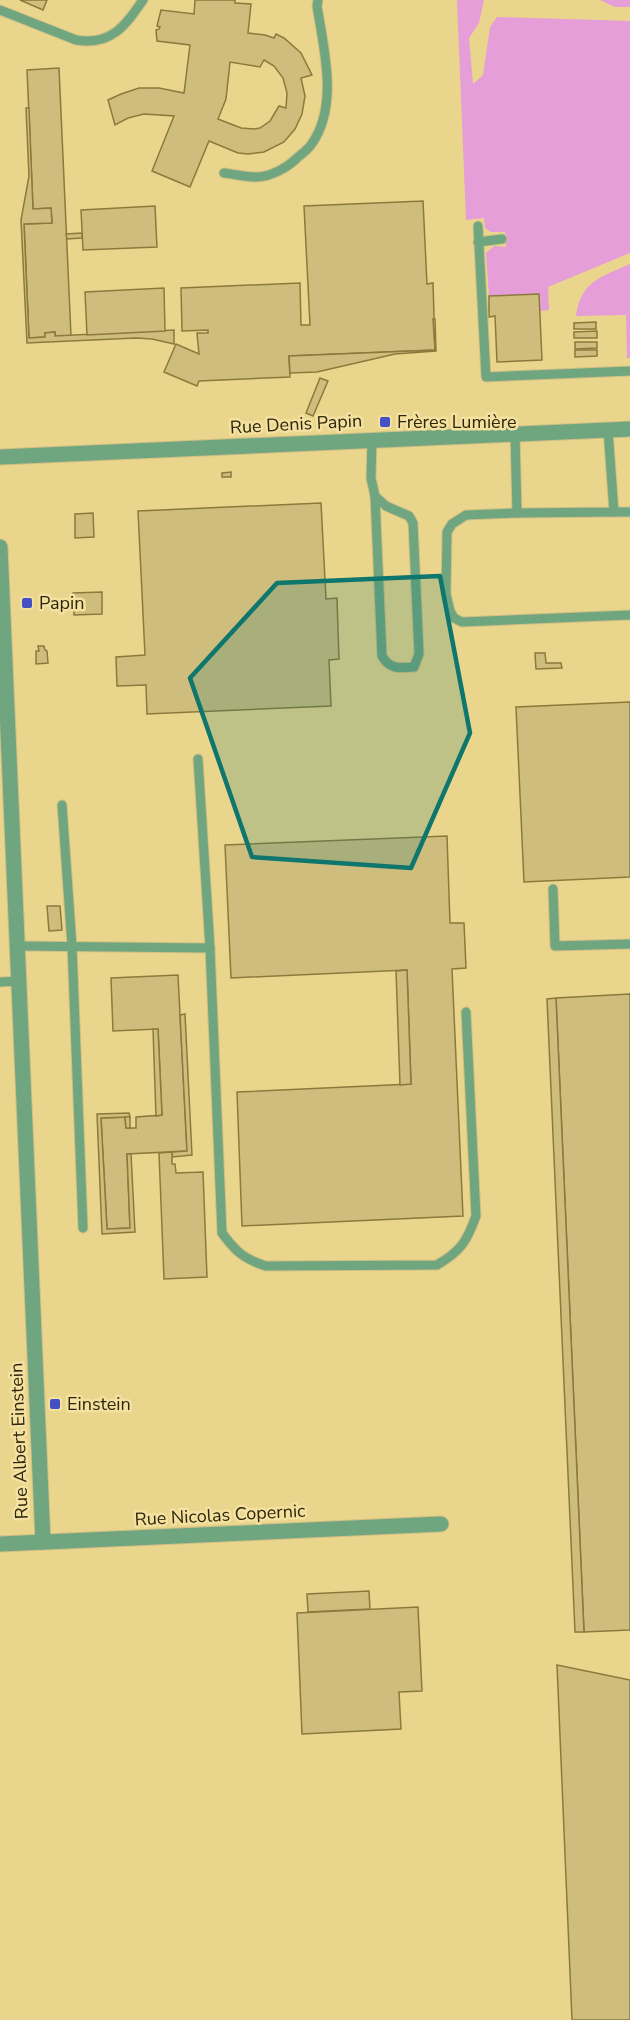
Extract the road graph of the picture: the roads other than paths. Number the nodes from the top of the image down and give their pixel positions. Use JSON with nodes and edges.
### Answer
{"nodes":[{"id":1,"x":143,"y":0,"type":"edge"},
{"id":2,"x":318,"y":0,"type":"edge"},
{"id":3,"x":0,"y":10,"type":"edge"},
{"id":4,"x":224,"y":173,"type":"dead end"},
{"id":5,"x":478,"y":226,"type":"dead end"},
{"id":6,"x":502,"y":239,"type":"dead end"},
{"id":7,"x":478,"y":242,"type":"junction"},
{"id":8,"x":630,"y":371,"type":"edge"},
{"id":9,"x":630,"y":429,"type":"edge"},
{"id":10,"x":608,"y":430,"type":"junction"},
{"id":11,"x":515,"y":434,"type":"junction"},
{"id":12,"x":372,"y":440,"type":"junction"},
{"id":13,"x":0,"y":457,"type":"edge"},
{"id":14,"x":375,"y":496,"type":"junction"},
{"id":15,"x":614,"y":512,"type":"junction"},
{"id":16,"x":630,"y":512,"type":"edge"},
{"id":17,"x":517,"y":513,"type":"junction"},
{"id":18,"x":0,"y":547,"type":"edge"},
{"id":19,"x":630,"y":615,"type":"edge"},
{"id":20,"x":198,"y":759,"type":"dead end"},
{"id":21,"x":6,"y":801,"type":"edge"},
{"id":22,"x":62,"y":805,"type":"dead end"},
{"id":23,"x":553,"y":889,"type":"dead end"},
{"id":24,"x":630,"y":944,"type":"edge"},
{"id":25,"x":18,"y":946,"type":"junction"},
{"id":26,"x":72,"y":946,"type":"junction"},
{"id":27,"x":210,"y":948,"type":"junction"},
{"id":28,"x":19,"y":981,"type":"junction"},
{"id":29,"x":0,"y":982,"type":"edge"},
{"id":30,"x":466,"y":1012,"type":"dead end"},
{"id":31,"x":83,"y":1228,"type":"dead end"},
{"id":32,"x":441,"y":1524,"type":"dead end"},
{"id":33,"x":43,"y":1542,"type":"junction"},
{"id":34,"x":0,"y":1544,"type":"edge"}],
"edges":[{"from":1,"to":3,"type":"lane"},
{"from":2,"to":4,"type":"lane"},
{"from":5,"to":7,"type":"lane"},
{"from":6,"to":7,"type":"lane"},
{"from":7,"to":8,"type":"lane"},
{"from":9,"to":10,"type":"street","name":"Rue Denis Papin"},
{"from":10,"to":11,"type":"street","name":"Rue Denis Papin"},
{"from":10,"to":15,"type":"lane"},
{"from":11,"to":12,"type":"street","name":"Rue Denis Papin"},
{"from":11,"to":17,"type":"lane"},
{"from":12,"to":13,"type":"street","name":"Rue Denis Papin"},
{"from":12,"to":14,"type":"lane"},
{"from":14,"to":14,"type":"lane"},
{"from":15,"to":16,"type":"lane"},
{"from":15,"to":17,"type":"lane"},
{"from":17,"to":19,"type":"lane"},
{"from":18,"to":21,"type":"street","name":"Rue Albert Einstein"},
{"from":20,"to":27,"type":"lane"},
{"from":21,"to":25,"type":"street","name":"Rue Albert Einstein"},
{"from":22,"to":26,"type":"lane"},
{"from":23,"to":24,"type":"lane"},
{"from":25,"to":26,"type":"lane"},
{"from":25,"to":28,"type":"street","name":"Rue Albert Einstein"},
{"from":26,"to":27,"type":"lane"},
{"from":26,"to":31,"type":"lane"},
{"from":27,"to":30,"type":"lane"},
{"from":28,"to":29,"type":"lane"},
{"from":28,"to":33,"type":"street","name":"Rue Albert Einstein"},
{"from":32,"to":33,"type":"street","name":"Rue Nicolas Copernic"},
{"from":33,"to":34,"type":"street","name":"Rue Nicolas Copernic"}]}
